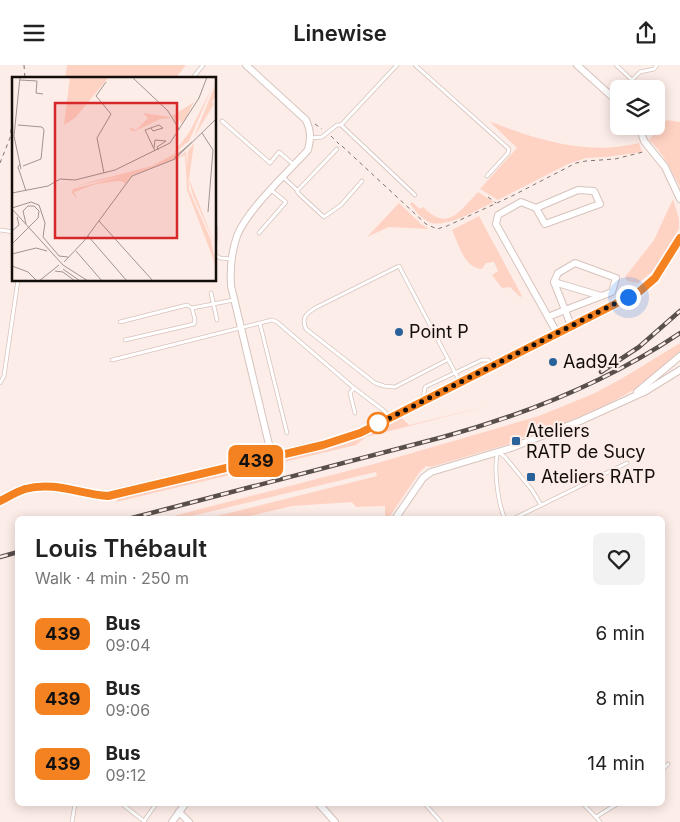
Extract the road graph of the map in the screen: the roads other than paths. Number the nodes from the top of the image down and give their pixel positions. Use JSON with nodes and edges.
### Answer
{"nodes":[{"id":1,"x":203,"y":65,"type":"edge"},
{"id":2,"x":246,"y":65,"type":"edge"},
{"id":3,"x":397,"y":65,"type":"edge"},
{"id":4,"x":415,"y":65,"type":"edge"},
{"id":5,"x":576,"y":65,"type":"edge"},
{"id":6,"x":616,"y":65,"type":"edge"},
{"id":7,"x":657,"y":65,"type":"edge"},
{"id":8,"x":194,"y":77,"type":"edge"},
{"id":9,"x":610,"y":95,"type":"edge"},
{"id":10,"x":222,"y":121,"type":"dead end"},
{"id":11,"x":342,"y":125,"type":"junction"},
{"id":12,"x":644,"y":135,"type":"edge"},
{"id":13,"x":311,"y":138,"type":"junction"},
{"id":14,"x":336,"y":149,"type":"dead end"},
{"id":15,"x":294,"y":165,"type":"junction"},
{"id":16,"x":486,"y":176,"type":"dead end"},
{"id":17,"x":283,"y":177,"type":"junction"},
{"id":18,"x":362,"y":181,"type":"dead end"},
{"id":19,"x":271,"y":190,"type":"junction"},
{"id":20,"x":297,"y":191,"type":"junction"},
{"id":21,"x":415,"y":195,"type":"dead end"},
{"id":22,"x":680,"y":199,"type":"edge"},
{"id":23,"x":536,"y":208,"type":"junction"},
{"id":24,"x":259,"y":233,"type":"dead end"},
{"id":25,"x":680,"y":238,"type":"edge"},
{"id":26,"x":216,"y":256,"type":"edge"},
{"id":27,"x":231,"y":259,"type":"junction"},
{"id":28,"x":18,"y":281,"type":"edge"},
{"id":29,"x":554,"y":283,"type":"junction"},
{"id":30,"x":211,"y":293,"type":"dead end"},
{"id":31,"x":601,"y":296,"type":"junction"},
{"id":32,"x":234,"y":300,"type":"junction"},
{"id":33,"x":214,"y":303,"type":"junction"},
{"id":34,"x":192,"y":308,"type":"junction"},
{"id":35,"x":566,"y":310,"type":"junction"},
{"id":36,"x":548,"y":317,"type":"junction"},
{"id":37,"x":218,"y":320,"type":"dead end"},
{"id":38,"x":120,"y":322,"type":"dead end"},
{"id":39,"x":260,"y":324,"type":"junction"},
{"id":40,"x":571,"y":326,"type":"junction"},
{"id":41,"x":241,"y":329,"type":"junction"},
{"id":42,"x":557,"y":333,"type":"junction"},
{"id":43,"x":125,"y":340,"type":"dead end"},
{"id":44,"x":680,"y":356,"type":"edge"},
{"id":45,"x":448,"y":359,"type":"junction"},
{"id":46,"x":112,"y":360,"type":"dead end"},
{"id":47,"x":492,"y":366,"type":"junction"},
{"id":48,"x":680,"y":369,"type":"edge"},
{"id":49,"x":455,"y":373,"type":"junction"},
{"id":50,"x":460,"y":382,"type":"junction"},
{"id":51,"x":0,"y":383,"type":"edge"},
{"id":52,"x":354,"y":388,"type":"junction"},
{"id":53,"x":423,"y":401,"type":"junction"},
{"id":54,"x":610,"y":407,"type":"junction"},
{"id":55,"x":355,"y":413,"type":"dead end"},
{"id":56,"x":389,"y":418,"type":"junction"},
{"id":57,"x":287,"y":433,"type":"dead end"},
{"id":58,"x":498,"y":452,"type":"junction"},
{"id":59,"x":272,"y":457,"type":"junction"},
{"id":60,"x":627,"y":463,"type":"dead end"},
{"id":61,"x":0,"y":501,"type":"edge"},
{"id":62,"x":541,"y":505,"type":"junction"},
{"id":63,"x":398,"y":516,"type":"edge"},
{"id":64,"x":504,"y":516,"type":"edge"},
{"id":65,"x":518,"y":516,"type":"edge"},
{"id":66,"x":668,"y":764,"type":"dead end"},
{"id":67,"x":665,"y":767,"type":"edge"},
{"id":68,"x":75,"y":806,"type":"edge"},
{"id":69,"x":126,"y":806,"type":"edge"},
{"id":70,"x":155,"y":806,"type":"edge"},
{"id":71,"x":183,"y":806,"type":"edge"},
{"id":72,"x":321,"y":806,"type":"edge"},
{"id":73,"x":427,"y":806,"type":"edge"},
{"id":74,"x":585,"y":806,"type":"edge"},
{"id":75,"x":614,"y":806,"type":"edge"},
{"id":76,"x":179,"y":811,"type":"junction"},
{"id":77,"x":596,"y":817,"type":"junction"},
{"id":78,"x":72,"y":822,"type":"edge"},
{"id":79,"x":144,"y":822,"type":"edge"},
{"id":80,"x":172,"y":822,"type":"edge"},
{"id":81,"x":189,"y":822,"type":"edge"},
{"id":82,"x":335,"y":822,"type":"edge"},
{"id":83,"x":441,"y":822,"type":"edge"},
{"id":84,"x":600,"y":822,"type":"edge"}],
"edges":[{"from":1,"to":8,"type":"lane"},
{"from":2,"to":13,"type":"street"},
{"from":3,"to":11,"type":"lane"},
{"from":4,"to":16,"type":"lane"},
{"from":5,"to":9,"type":"street"},
{"from":6,"to":7,"type":"lane"},
{"from":10,"to":15,"type":"lane"},
{"from":11,"to":13,"type":"lane"},
{"from":11,"to":21,"type":"lane"},
{"from":12,"to":22,"type":"street"},
{"from":13,"to":15,"type":"street"},
{"from":14,"to":20,"type":"lane"},
{"from":15,"to":17,"type":"street"},
{"from":17,"to":19,"type":"street"},
{"from":17,"to":20,"type":"lane"},
{"from":18,"to":20,"type":"lane"},
{"from":19,"to":24,"type":"lane"},
{"from":19,"to":27,"type":"street"},
{"from":23,"to":23,"type":"street"},
{"from":23,"to":36,"type":"street"},
{"from":25,"to":40,"type":"street"},
{"from":26,"to":27,"type":"lane"},
{"from":27,"to":32,"type":"street"},
{"from":28,"to":51,"type":"lane"},
{"from":29,"to":31,"type":"street"},
{"from":29,"to":31,"type":"street"},
{"from":29,"to":35,"type":"street"},
{"from":30,"to":33,"type":"lane"},
{"from":31,"to":35,"type":"street"},
{"from":32,"to":33,"type":"lane"},
{"from":32,"to":41,"type":"street"},
{"from":33,"to":34,"type":"lane"},
{"from":33,"to":37,"type":"lane"},
{"from":34,"to":38,"type":"lane"},
{"from":34,"to":43,"type":"lane"},
{"from":35,"to":36,"type":"street"},
{"from":35,"to":40,"type":"street"},
{"from":36,"to":42,"type":"street"},
{"from":39,"to":41,"type":"lane"},
{"from":39,"to":52,"type":"lane"},
{"from":39,"to":57,"type":"lane"},
{"from":40,"to":42,"type":"street"},
{"from":41,"to":46,"type":"lane"},
{"from":41,"to":59,"type":"street"},
{"from":42,"to":47,"type":"street"},
{"from":44,"to":54,"type":"street"},
{"from":45,"to":45,"type":"lane"},
{"from":45,"to":49,"type":"lane"},
{"from":47,"to":49,"type":"lane"},
{"from":47,"to":50,"type":"street"},
{"from":48,"to":54,"type":"street"},
{"from":49,"to":50,"type":"lane"},
{"from":49,"to":53,"type":"lane"},
{"from":50,"to":53,"type":"street"},
{"from":52,"to":55,"type":"lane"},
{"from":52,"to":56,"type":"lane"},
{"from":53,"to":56,"type":"street"},
{"from":54,"to":58,"type":"street"},
{"from":56,"to":59,"type":"street"},
{"from":58,"to":62,"type":"lane"},
{"from":58,"to":63,"type":"street"},
{"from":58,"to":64,"type":"lane"},
{"from":59,"to":61,"type":"street"},
{"from":60,"to":62,"type":"lane"},
{"from":62,"to":65,"type":"lane"},
{"from":66,"to":67,"type":"lane"},
{"from":68,"to":78,"type":"lane"},
{"from":69,"to":79,"type":"lane"},
{"from":70,"to":79,"type":"lane"},
{"from":71,"to":76,"type":"street"},
{"from":72,"to":82,"type":"street"},
{"from":73,"to":83,"type":"lane"},
{"from":74,"to":77,"type":"lane"},
{"from":75,"to":77,"type":"lane"},
{"from":76,"to":80,"type":"street"},
{"from":76,"to":81,"type":"street"},
{"from":77,"to":84,"type":"lane"}]}
